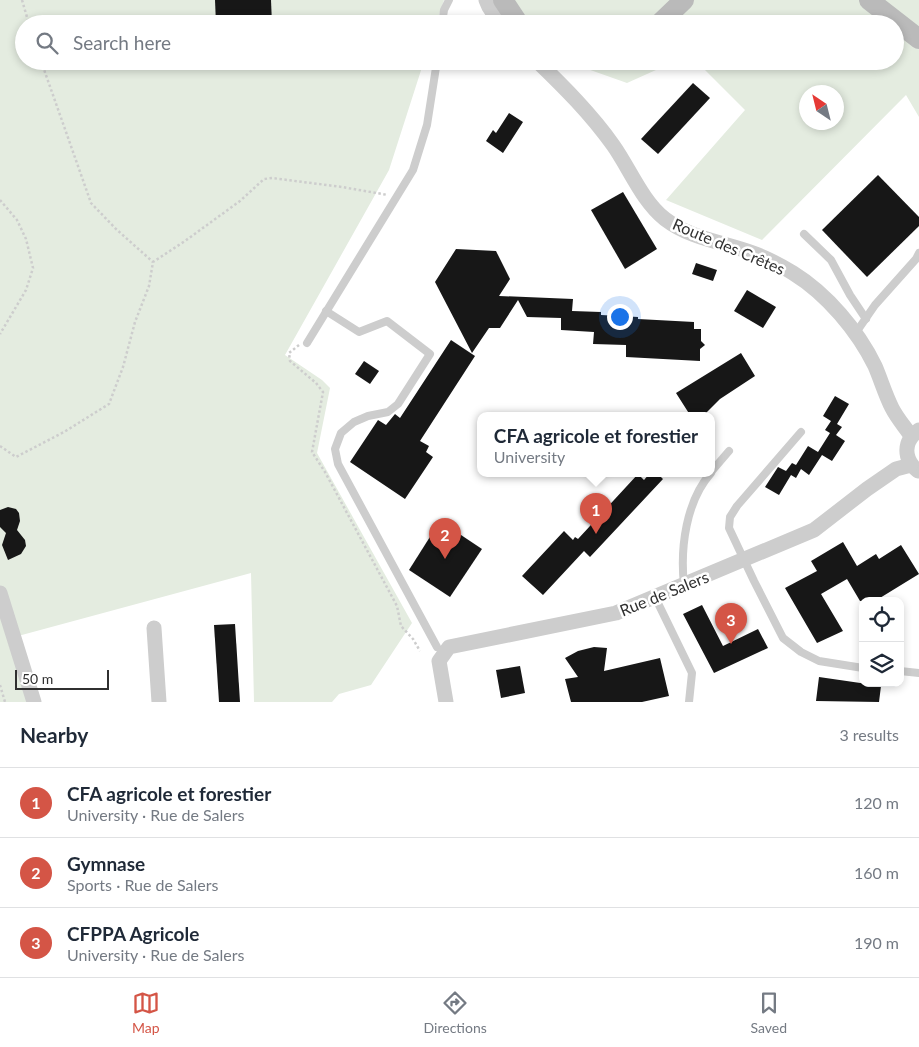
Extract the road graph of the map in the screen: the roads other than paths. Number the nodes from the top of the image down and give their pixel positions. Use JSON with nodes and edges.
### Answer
{"nodes":[{"id":1,"x":449,"y":0,"type":"edge"},
{"id":2,"x":486,"y":0,"type":"edge"},
{"id":3,"x":503,"y":0,"type":"edge"},
{"id":4,"x":684,"y":0,"type":"edge"},
{"id":5,"x":869,"y":0,"type":"edge"},
{"id":6,"x":443,"y":15,"type":"edge"},
{"id":7,"x":494,"y":15,"type":"edge"},
{"id":8,"x":514,"y":15,"type":"edge"},
{"id":9,"x":668,"y":15,"type":"edge"},
{"id":10,"x":888,"y":15,"type":"edge"},
{"id":11,"x":904,"y":27,"type":"edge"},
{"id":12,"x":919,"y":39,"type":"edge"},
{"id":13,"x":436,"y":70,"type":"edge"},
{"id":14,"x":546,"y":70,"type":"edge"},
{"id":15,"x":804,"y":234,"type":"dead end"},
{"id":16,"x":919,"y":253,"type":"edge"},
{"id":17,"x":326,"y":311,"type":"junction"},
{"id":18,"x":866,"y":319,"type":"junction"},
{"id":19,"x":855,"y":334,"type":"junction"},
{"id":20,"x":306,"y":342,"type":"dead end"},
{"id":21,"x":801,"y":432,"type":"dead end"},
{"id":22,"x":915,"y":433,"type":"edge"},
{"id":23,"x":729,"y":451,"type":"dead end"},
{"id":24,"x":715,"y":467,"type":"edge"},
{"id":25,"x":915,"y":468,"type":"edge"},
{"id":26,"x":707,"y":477,"type":"edge"},
{"id":27,"x":744,"y":559,"type":"junction"},
{"id":28,"x":684,"y":584,"type":"junction"},
{"id":29,"x":0,"y":594,"type":"edge"},
{"id":30,"x":655,"y":597,"type":"junction"},
{"id":31,"x":154,"y":628,"type":"dead end"},
{"id":32,"x":437,"y":647,"type":"dead end"},
{"id":33,"x":859,"y":667,"type":"edge"},
{"id":34,"x":904,"y":671,"type":"edge"},
{"id":35,"x":919,"y":673,"type":"edge"},
{"id":36,"x":34,"y":702,"type":"edge"},
{"id":37,"x":159,"y":702,"type":"edge"},
{"id":38,"x":446,"y":702,"type":"edge"},
{"id":39,"x":688,"y":702,"type":"edge"}],
"edges":[{"from":1,"to":6,"type":"lane"},
{"from":2,"to":7,"type":"street"},
{"from":3,"to":8,"type":"street"},
{"from":4,"to":9,"type":"street"},
{"from":5,"to":10,"type":"street"},
{"from":11,"to":12,"type":"street"},
{"from":13,"to":17,"type":"lane"},
{"from":14,"to":19,"type":"street","name":"Route des Crêtes"},
{"from":15,"to":18,"type":"lane"},
{"from":16,"to":18,"type":"lane"},
{"from":17,"to":20,"type":"lane"},
{"from":17,"to":32,"type":"lane"},
{"from":18,"to":19,"type":"lane"},
{"from":19,"to":22,"type":"street","name":"Route des Crêtes"},
{"from":21,"to":27,"type":"lane"},
{"from":22,"to":25,"type":"street"},
{"from":23,"to":24,"type":"lane"},
{"from":25,"to":27,"type":"street","name":"Rue de Salers"},
{"from":26,"to":28,"type":"lane"},
{"from":27,"to":28,"type":"street","name":"Rue de Salers"},
{"from":27,"to":33,"type":"lane"},
{"from":28,"to":30,"type":"street","name":"Rue de Salers"},
{"from":29,"to":36,"type":"street"},
{"from":30,"to":38,"type":"street","name":"Rue de Salers"},
{"from":30,"to":39,"type":"lane"},
{"from":31,"to":37,"type":"street"},
{"from":34,"to":35,"type":"lane"}]}
